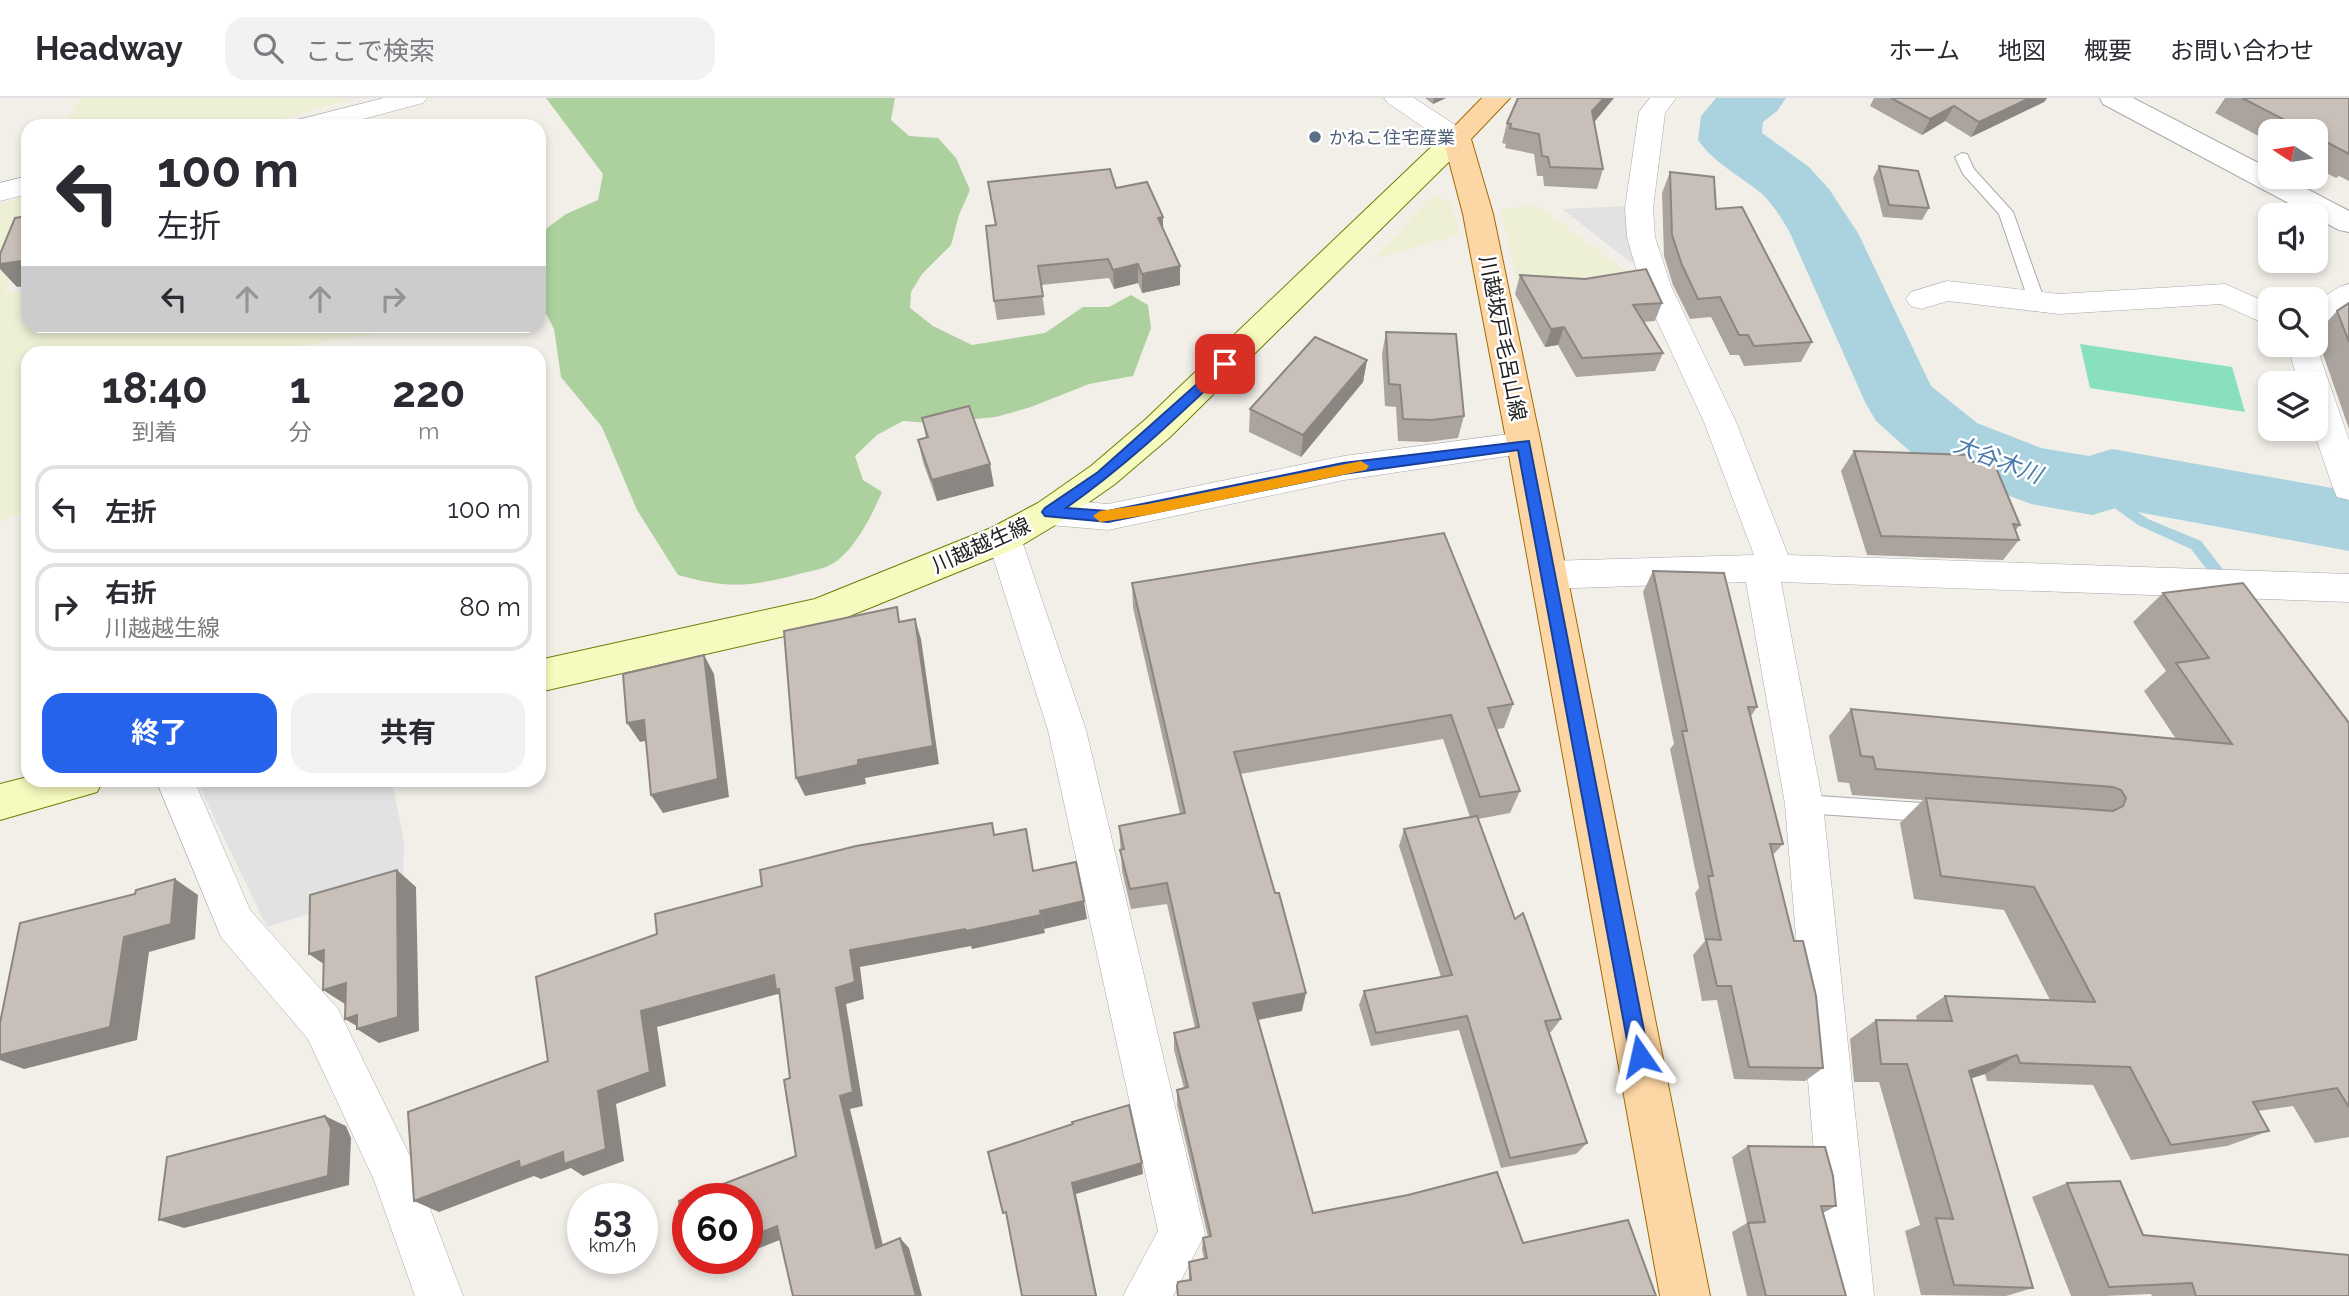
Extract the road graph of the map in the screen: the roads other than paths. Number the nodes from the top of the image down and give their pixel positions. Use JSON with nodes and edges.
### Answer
{"nodes":[{"id":1,"x":414,"y":98,"type":"edge"},
{"id":2,"x":1397,"y":98,"type":"edge"},
{"id":3,"x":1497,"y":98,"type":"edge"},
{"id":4,"x":1663,"y":98,"type":"edge"},
{"id":5,"x":2113,"y":98,"type":"edge"},
{"id":6,"x":333,"y":119,"type":"edge"},
{"id":7,"x":1457,"y":138,"type":"junction"},
{"id":8,"x":1962,"y":157,"type":"dead end"},
{"id":9,"x":21,"y":187,"type":"edge"},
{"id":10,"x":0,"y":192,"type":"edge"},
{"id":11,"x":2349,"y":223,"type":"edge"},
{"id":12,"x":2349,"y":293,"type":"edge"},
{"id":13,"x":1921,"y":299,"type":"dead end"},
{"id":14,"x":2037,"y":302,"type":"junction"},
{"id":15,"x":2328,"y":308,"type":"edge"},
{"id":16,"x":2258,"y":310,"type":"edge"},
{"id":17,"x":2328,"y":424,"type":"edge"},
{"id":18,"x":1524,"y":444,"type":"junction"},
{"id":19,"x":2349,"y":488,"type":"edge"},
{"id":20,"x":1050,"y":512,"type":"junction"},
{"id":21,"x":1004,"y":538,"type":"junction"},
{"id":22,"x":1768,"y":568,"type":"junction"},
{"id":23,"x":1548,"y":575,"type":"junction"},
{"id":24,"x":2349,"y":588,"type":"edge"},
{"id":25,"x":546,"y":674,"type":"edge"},
{"id":26,"x":57,"y":787,"type":"edge"},
{"id":27,"x":178,"y":787,"type":"edge"},
{"id":28,"x":0,"y":802,"type":"edge"},
{"id":29,"x":1804,"y":804,"type":"junction"},
{"id":30,"x":1956,"y":815,"type":"edge"},
{"id":31,"x":439,"y":1296,"type":"edge"},
{"id":32,"x":1147,"y":1296,"type":"edge"},
{"id":33,"x":1685,"y":1296,"type":"edge"},
{"id":34,"x":1850,"y":1296,"type":"edge"}],
"edges":[{"from":1,"to":6,"type":"street"},
{"from":2,"to":7,"type":"street"},
{"from":3,"to":7,"type":"main road"},
{"from":4,"to":22,"type":"street"},
{"from":5,"to":11,"type":"street"},
{"from":7,"to":18,"type":"main road","name":"川越坂戸毛呂山線"},
{"from":7,"to":20,"type":"main road","name":"川越越生線"},
{"from":8,"to":14,"type":"lane"},
{"from":9,"to":10,"type":"street"},
{"from":12,"to":15,"type":"street"},
{"from":13,"to":14,"type":"street"},
{"from":14,"to":16,"type":"street"},
{"from":17,"to":19,"type":"street"},
{"from":18,"to":20,"type":"street"},
{"from":18,"to":23,"type":"main road","name":"川越坂戸毛呂山線"},
{"from":20,"to":21,"type":"main road","name":"川越越生線"},
{"from":21,"to":25,"type":"main road","name":"川越越生線"},
{"from":21,"to":32,"type":"street"},
{"from":22,"to":23,"type":"street"},
{"from":22,"to":24,"type":"street"},
{"from":22,"to":29,"type":"street"},
{"from":23,"to":33,"type":"main road","name":"川越坂戸毛呂山線"},
{"from":26,"to":28,"type":"main road"},
{"from":27,"to":31,"type":"street"},
{"from":29,"to":30,"type":"lane"},
{"from":29,"to":34,"type":"street"}]}
